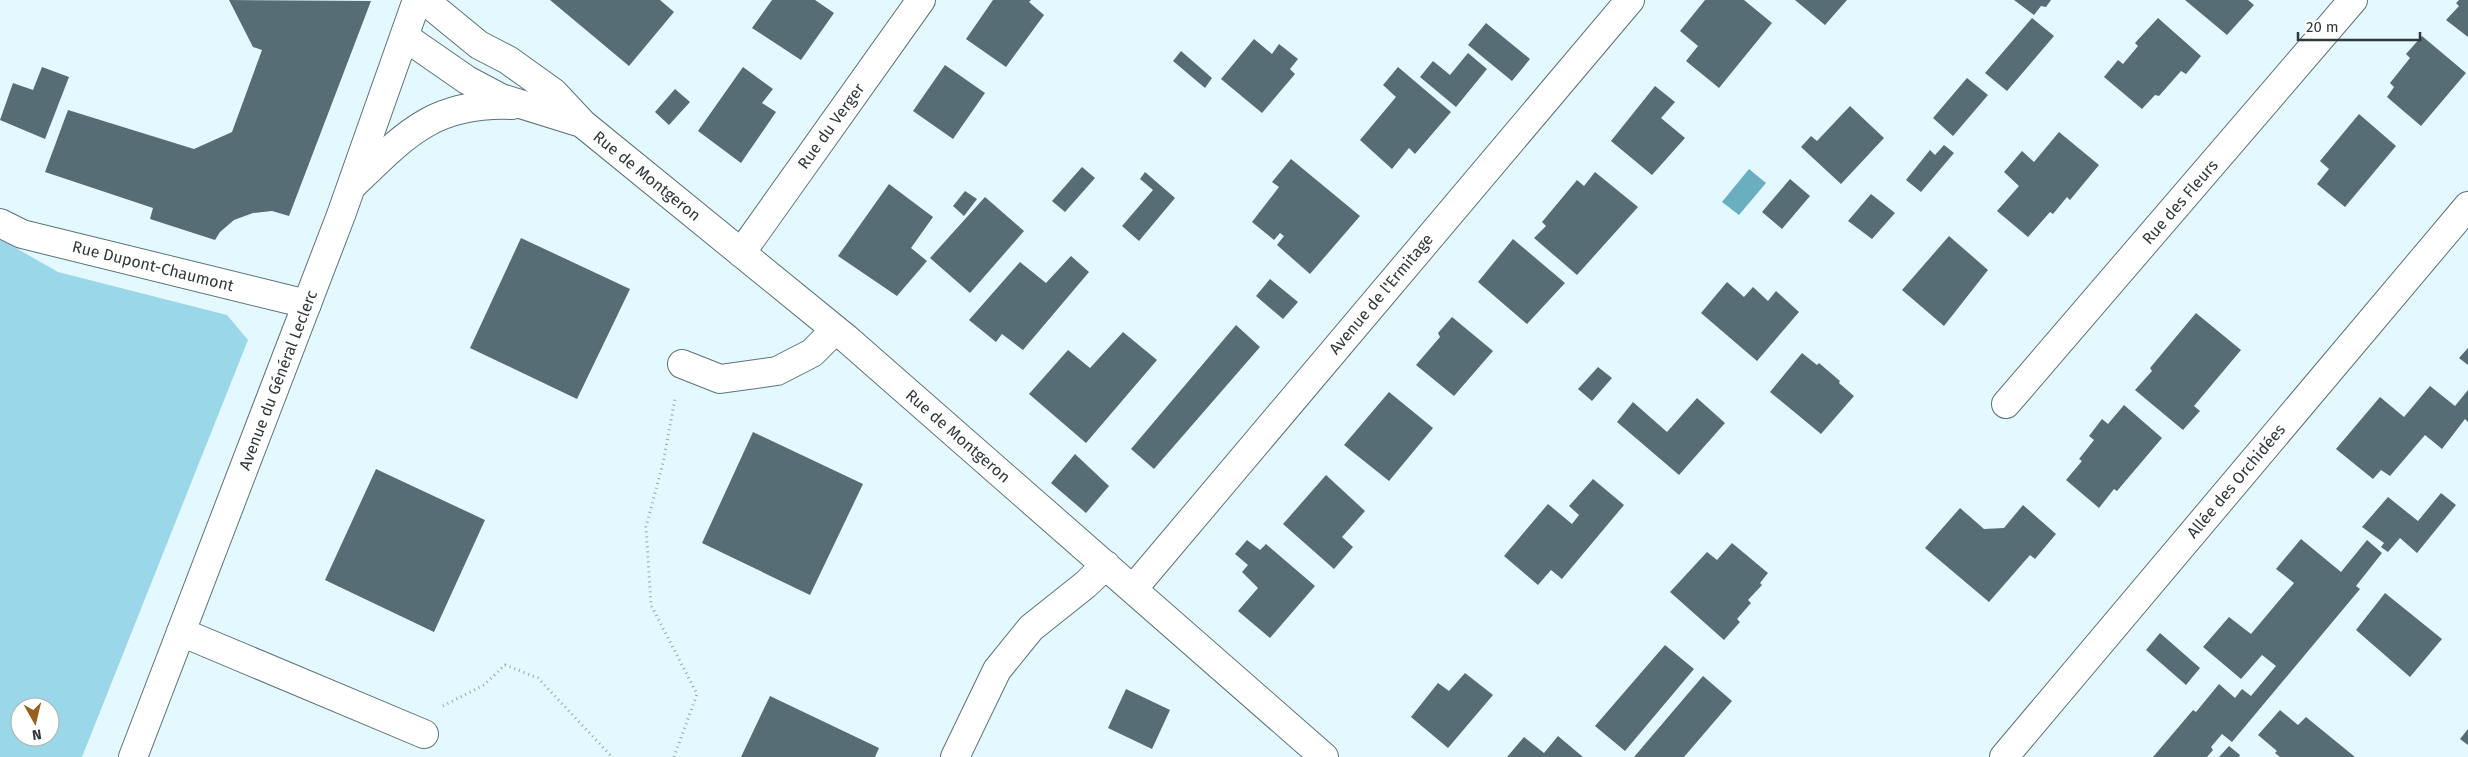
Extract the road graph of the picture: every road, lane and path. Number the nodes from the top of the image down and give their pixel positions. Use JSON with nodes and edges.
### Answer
{"nodes":[{"id":1,"x":417,"y":0,"type":"edge"},
{"id":2,"x":424,"y":0,"type":"edge"},
{"id":3,"x":921,"y":0,"type":"edge"},
{"id":4,"x":1630,"y":0,"type":"edge"},
{"id":5,"x":2353,"y":0,"type":"edge"},
{"id":6,"x":405,"y":36,"type":"junction"},
{"id":7,"x":524,"y":106,"type":"junction"},
{"id":8,"x":583,"y":124,"type":"junction"},
{"id":9,"x":352,"y":186,"type":"junction"},
{"id":10,"x":2468,"y":206,"type":"edge"},
{"id":11,"x":0,"y":223,"type":"edge"},
{"id":12,"x":741,"y":253,"type":"junction"},
{"id":13,"x":307,"y":304,"type":"junction"},
{"id":14,"x":835,"y":330,"type":"junction"},
{"id":15,"x":682,"y":364,"type":"joint"},
{"id":16,"x":2006,"y":404,"type":"dead end"},
{"id":17,"x":1106,"y":565,"type":"junction"},
{"id":18,"x":1133,"y":589,"type":"junction"},
{"id":19,"x":181,"y":632,"type":"junction"},
{"id":20,"x":424,"y":734,"type":"joint"},
{"id":21,"x":133,"y":757,"type":"edge"},
{"id":22,"x":612,"y":757,"type":"edge"},
{"id":23,"x":674,"y":757,"type":"edge"},
{"id":24,"x":955,"y":757,"type":"edge"},
{"id":25,"x":1324,"y":757,"type":"edge"},
{"id":26,"x":2004,"y":757,"type":"edge"}],
"edges":[{"from":1,"to":6,"type":"street","name":"Avenue du Général Leclerc"},
{"from":2,"to":8,"type":"street","name":"Rue de Montgeron"},
{"from":3,"to":12,"type":"street","name":"Rue du Verger"},
{"from":4,"to":18,"type":"street","name":"Avenue de l'Ermitage"},
{"from":5,"to":16,"type":"street","name":"Rue des Fleurs"},
{"from":6,"to":7,"type":"street","name":"Rue de Montgeron"},
{"from":6,"to":9,"type":"street","name":"Avenue du Général Leclerc"},
{"from":7,"to":8,"type":"street","name":"Rue de Montgeron"},
{"from":7,"to":9,"type":"street","name":"Rue de Montgeron"},
{"from":8,"to":12,"type":"street","name":"Rue de Montgeron"},
{"from":9,"to":13,"type":"street","name":"Avenue du Général Leclerc"},
{"from":10,"to":26,"type":"street","name":"Allée des Orchidées"},
{"from":11,"to":13,"type":"street","name":"Rue Dupont-Chaumont"},
{"from":12,"to":14,"type":"street","name":"Rue de Montgeron"},
{"from":13,"to":19,"type":"street","name":"Avenue du Général Leclerc"},
{"from":14,"to":15,"type":"street"},
{"from":14,"to":17,"type":"street","name":"Rue de Montgeron"},
{"from":15,"to":23,"type":"path"},
{"from":17,"to":18,"type":"street","name":"Rue de Montgeron"},
{"from":17,"to":24,"type":"street"},
{"from":18,"to":25,"type":"street","name":"Rue de Montgeron"},
{"from":19,"to":20,"type":"street"},
{"from":19,"to":21,"type":"street","name":"Avenue du Général Leclerc"},
{"from":20,"to":22,"type":"path"}]}
